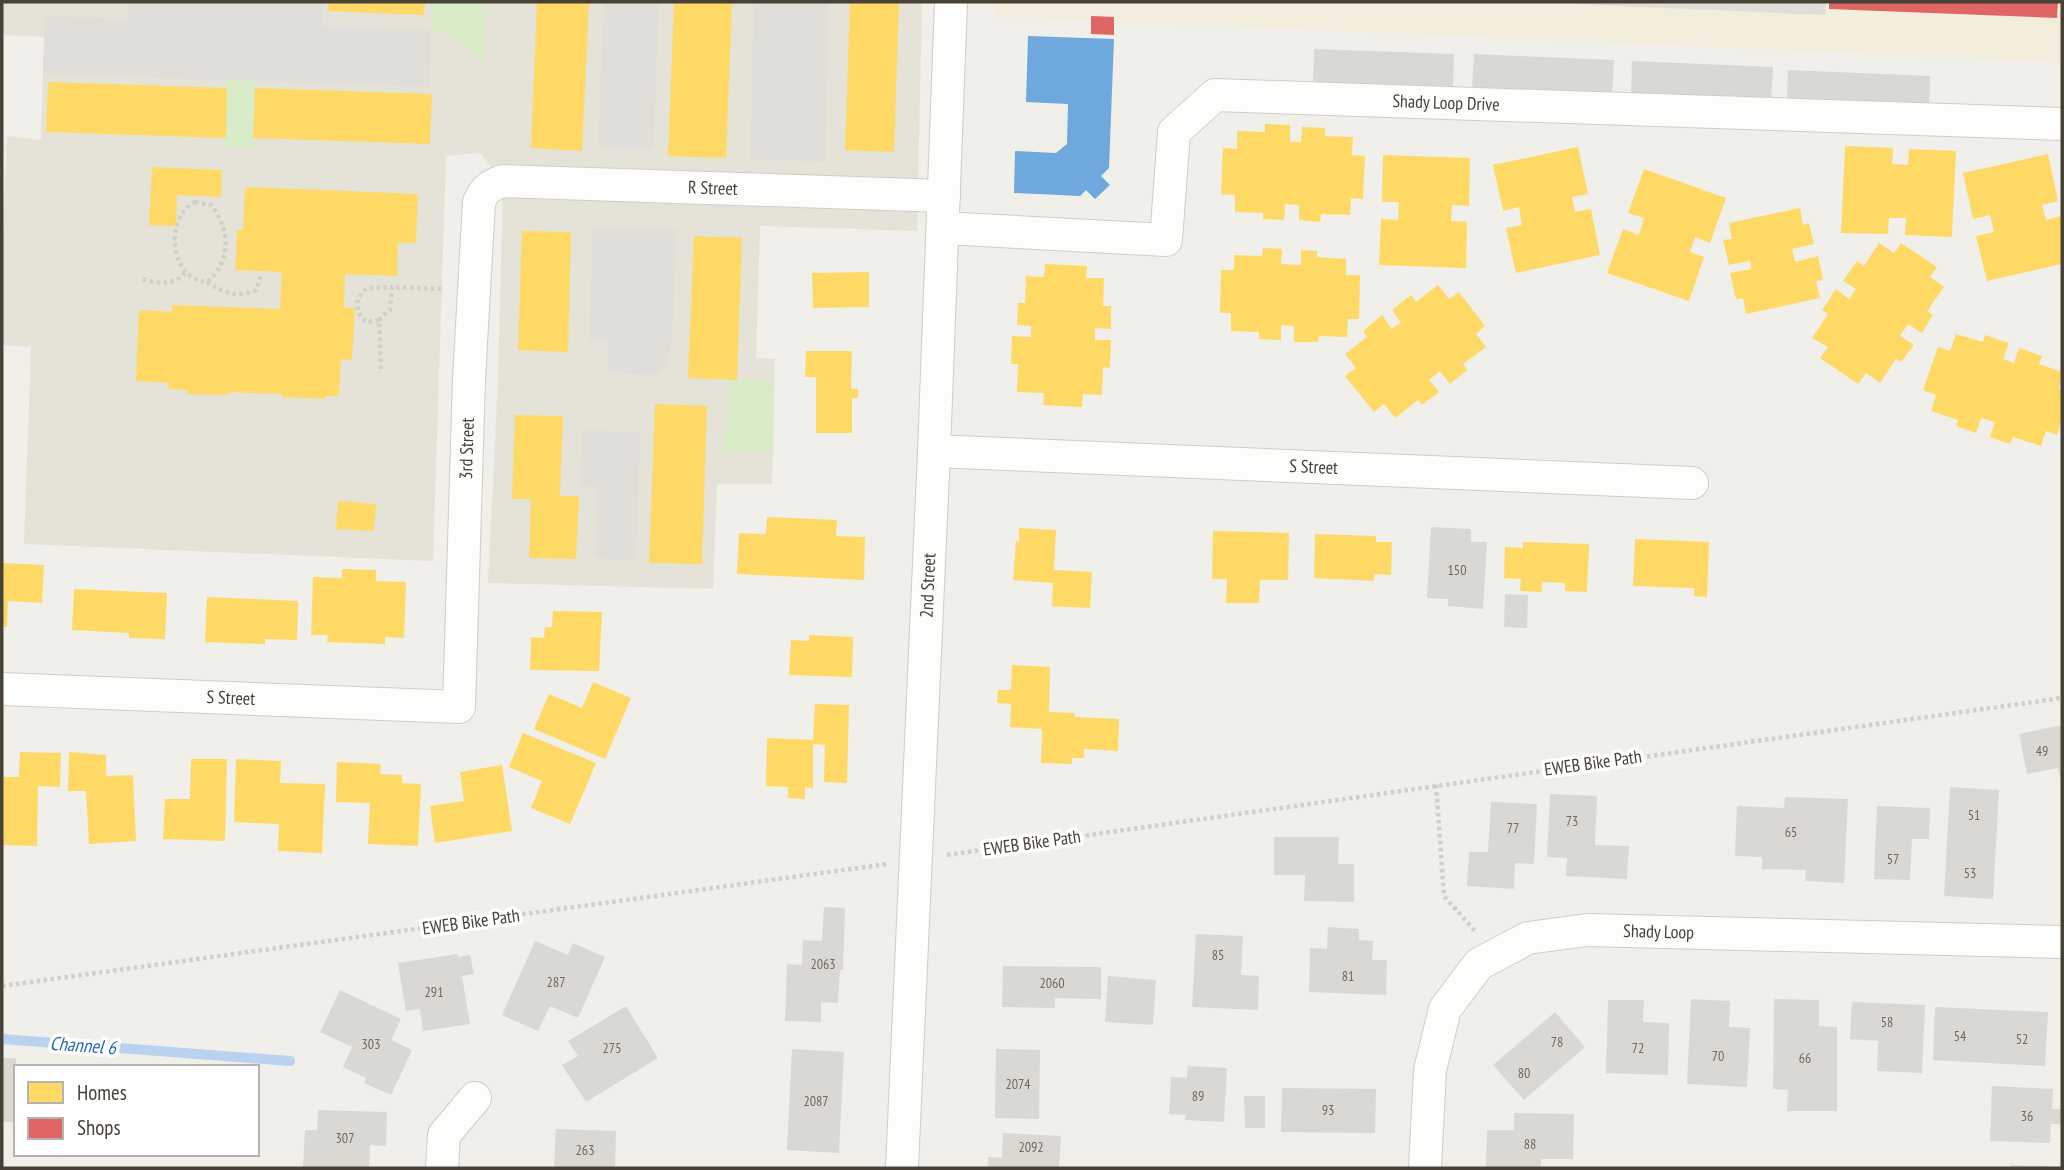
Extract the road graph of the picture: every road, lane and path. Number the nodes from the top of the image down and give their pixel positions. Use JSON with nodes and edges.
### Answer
{"nodes":[{"id":1,"x":951,"y":2,"type":"edge"},
{"id":2,"x":2062,"y":124,"type":"edge"},
{"id":3,"x":483,"y":192,"type":"joint"},
{"id":4,"x":944,"y":196,"type":"junction"},
{"id":5,"x":943,"y":228,"type":"junction"},
{"id":6,"x":185,"y":272,"type":"junction"},
{"id":7,"x":262,"y":273,"type":"dead end"},
{"id":8,"x":143,"y":279,"type":"dead end"},
{"id":9,"x":207,"y":282,"type":"junction"},
{"id":10,"x":392,"y":288,"type":"junction"},
{"id":11,"x":449,"y":289,"type":"dead end"},
{"id":12,"x":379,"y":320,"type":"junction"},
{"id":13,"x":381,"y":369,"type":"dead end"},
{"id":14,"x":934,"y":450,"type":"junction"},
{"id":15,"x":1692,"y":483,"type":"dead end"},
{"id":16,"x":2,"y":689,"type":"edge"},
{"id":17,"x":2062,"y":698,"type":"edge"},
{"id":18,"x":459,"y":707,"type":"joint"},
{"id":19,"x":1436,"y":785,"type":"junction"},
{"id":20,"x":915,"y":860,"type":"junction"},
{"id":21,"x":2062,"y":942,"type":"edge"},
{"id":22,"x":1497,"y":954,"type":"junction"},
{"id":23,"x":2,"y":986,"type":"edge"},
{"id":24,"x":475,"y":1098,"type":"dead end"},
{"id":25,"x":442,"y":1168,"type":"edge"},
{"id":26,"x":902,"y":1168,"type":"edge"},
{"id":27,"x":1425,"y":1168,"type":"edge"}],
"edges":[{"from":1,"to":4,"type":"street","name":"2nd Street"},
{"from":2,"to":5,"type":"street","name":"Shady Loop Drive"},
{"from":3,"to":4,"type":"street","name":"R Street"},
{"from":3,"to":18,"type":"street","name":"3rd Street"},
{"from":4,"to":5,"type":"street","name":"2nd Street"},
{"from":5,"to":14,"type":"street","name":"2nd Street"},
{"from":6,"to":8,"type":"path"},
{"from":6,"to":9,"type":"path"},
{"from":6,"to":9,"type":"path"},
{"from":7,"to":9,"type":"path"},
{"from":10,"to":11,"type":"path"},
{"from":10,"to":12,"type":"path"},
{"from":10,"to":12,"type":"path"},
{"from":12,"to":13,"type":"path"},
{"from":14,"to":15,"type":"street","name":"S Street"},
{"from":14,"to":20,"type":"street","name":"2nd Street"},
{"from":16,"to":18,"type":"street","name":"S Street"},
{"from":17,"to":19,"type":"path","name":"EWEB Bike Path"},
{"from":19,"to":20,"type":"path","name":"EWEB Bike Path"},
{"from":19,"to":22,"type":"path"},
{"from":20,"to":23,"type":"path","name":"EWEB Bike Path"},
{"from":20,"to":26,"type":"street","name":"2nd Street"},
{"from":21,"to":22,"type":"street","name":"Shady Loop"},
{"from":22,"to":27,"type":"street","name":"Shady Loop"},
{"from":24,"to":25,"type":"street"}]}
